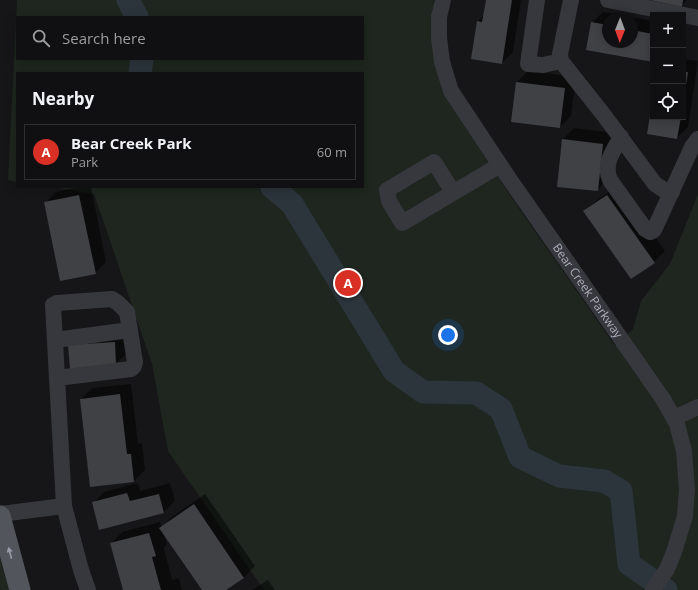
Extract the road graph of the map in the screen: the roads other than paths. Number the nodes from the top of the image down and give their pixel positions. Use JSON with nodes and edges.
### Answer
{"nodes":[{"id":1,"x":442,"y":0,"type":"edge"},
{"id":2,"x":537,"y":0,"type":"edge"},
{"id":3,"x":571,"y":0,"type":"edge"},
{"id":4,"x":608,"y":0,"type":"edge"},
{"id":5,"x":698,"y":18,"type":"edge"},
{"id":6,"x":562,"y":61,"type":"junction"},
{"id":7,"x":621,"y":137,"type":"junction"},
{"id":8,"x":698,"y":139,"type":"edge"},
{"id":9,"x":500,"y":165,"type":"junction"},
{"id":10,"x":453,"y":192,"type":"dead end"},
{"id":11,"x":672,"y":192,"type":"junction"},
{"id":12,"x":130,"y":330,"type":"junction"},
{"id":13,"x":55,"y":340,"type":"junction"},
{"id":14,"x":57,"y":378,"type":"junction"},
{"id":15,"x":698,"y":407,"type":"edge"},
{"id":16,"x":674,"y":418,"type":"junction"},
{"id":17,"x":64,"y":506,"type":"junction"},
{"id":18,"x":0,"y":515,"type":"edge"},
{"id":19,"x":20,"y":590,"type":"edge"},
{"id":20,"x":88,"y":590,"type":"edge"},
{"id":21,"x":652,"y":590,"type":"edge"}],
"edges":[{"from":1,"to":9,"type":"street","name":"Bear Creek Parkway"},
{"from":2,"to":6,"type":"street"},
{"from":3,"to":6,"type":"street"},
{"from":4,"to":5,"type":"street"},
{"from":6,"to":7,"type":"street"},
{"from":7,"to":11,"type":"street"},
{"from":7,"to":11,"type":"street"},
{"from":8,"to":11,"type":"street"},
{"from":9,"to":10,"type":"street"},
{"from":9,"to":16,"type":"street","name":"Bear Creek Parkway"},
{"from":12,"to":13,"type":"street"},
{"from":12,"to":13,"type":"street"},
{"from":12,"to":14,"type":"street"},
{"from":13,"to":14,"type":"street"},
{"from":14,"to":17,"type":"street"},
{"from":15,"to":16,"type":"street"},
{"from":16,"to":21,"type":"street","name":"Bear Creek Parkway"},
{"from":17,"to":18,"type":"street"},
{"from":17,"to":20,"type":"street"},
{"from":19,"to":18,"type":"main road","one_way":true}]}
